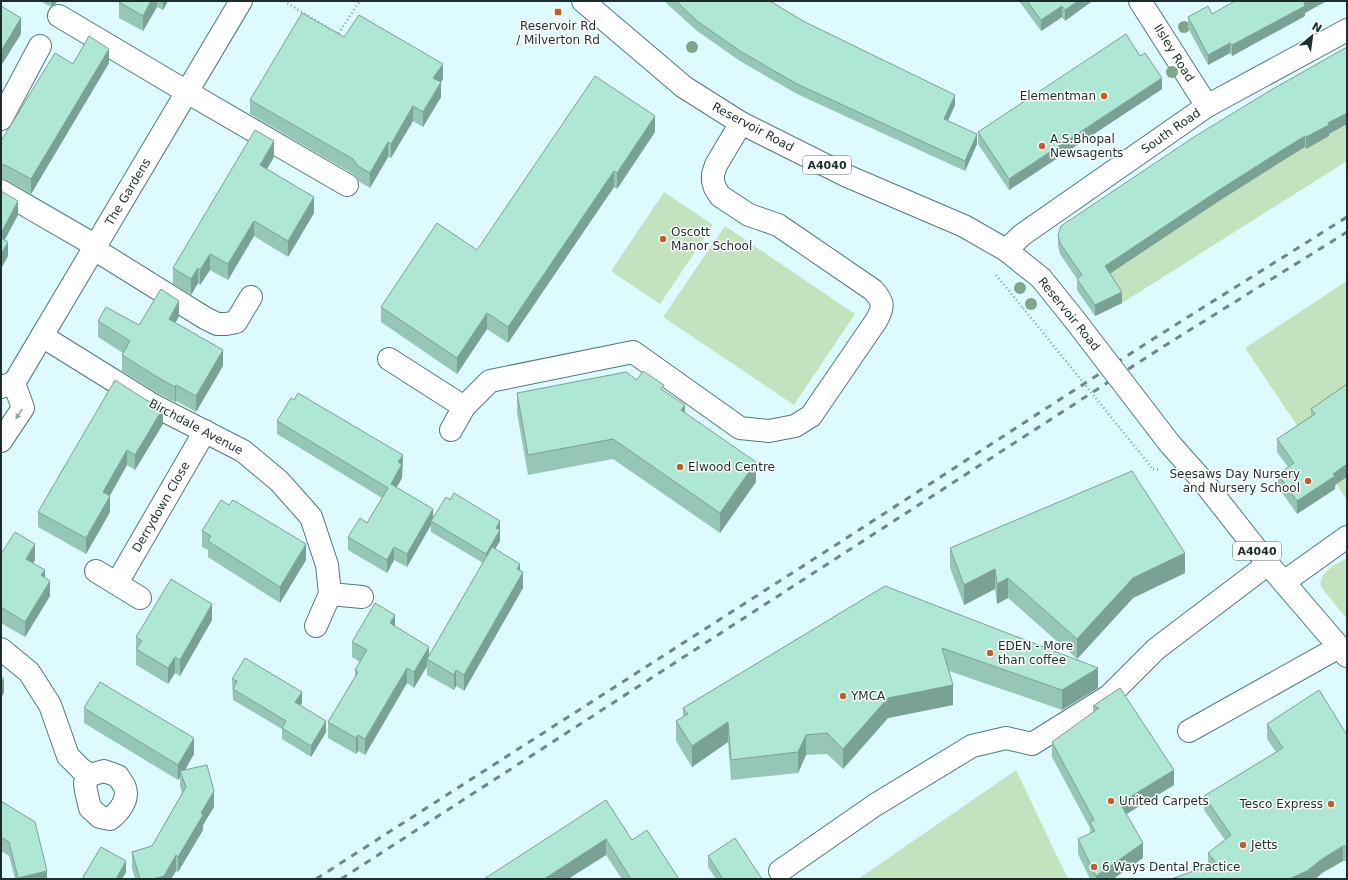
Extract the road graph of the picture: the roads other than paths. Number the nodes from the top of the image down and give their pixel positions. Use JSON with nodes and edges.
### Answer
{"nodes":[{"id":1,"x":241,"y":1,"type":"edge"},
{"id":2,"x":583,"y":1,"type":"edge"},
{"id":3,"x":1140,"y":1,"type":"edge"},
{"id":4,"x":59,"y":16,"type":"dead end"},
{"id":5,"x":1347,"y":30,"type":"edge"},
{"id":6,"x":40,"y":46,"type":"dead end"},
{"id":7,"x":187,"y":92,"type":"junction"},
{"id":8,"x":1207,"y":106,"type":"junction"},
{"id":9,"x":1,"y":119,"type":"edge"},
{"id":10,"x":741,"y":123,"type":"junction"},
{"id":11,"x":347,"y":184,"type":"dead end"},
{"id":12,"x":1,"y":191,"type":"edge"},
{"id":13,"x":95,"y":247,"type":"junction"},
{"id":14,"x":1006,"y":250,"type":"junction"},
{"id":15,"x":251,"y":297,"type":"dead end"},
{"id":16,"x":42,"y":336,"type":"junction"},
{"id":17,"x":389,"y":359,"type":"dead end"},
{"id":18,"x":8,"y":385,"type":"edge"},
{"id":19,"x":464,"y":407,"type":"junction"},
{"id":20,"x":450,"y":430,"type":"dead end"},
{"id":21,"x":205,"y":431,"type":"junction"},
{"id":22,"x":1,"y":441,"type":"edge"},
{"id":23,"x":1347,"y":537,"type":"edge"},
{"id":24,"x":1268,"y":564,"type":"junction"},
{"id":25,"x":96,"y":571,"type":"dead end"},
{"id":26,"x":1284,"y":582,"type":"junction"},
{"id":27,"x":117,"y":583,"type":"junction"},
{"id":28,"x":330,"y":594,"type":"junction"},
{"id":29,"x":362,"y":597,"type":"dead end"},
{"id":30,"x":140,"y":598,"type":"dead end"},
{"id":31,"x":316,"y":626,"type":"dead end"},
{"id":32,"x":1,"y":649,"type":"edge"},
{"id":33,"x":1343,"y":651,"type":"edge"},
{"id":34,"x":1189,"y":731,"type":"dead end"},
{"id":35,"x":90,"y":775,"type":"dead end"},
{"id":36,"x":780,"y":871,"type":"dead end"}],
"edges":[{"from":1,"to":7,"type":"street","name":"The Gardens"},
{"from":2,"to":10,"type":"street","name":"Reservoir Road","number":"A4040"},
{"from":3,"to":8,"type":"street","name":"Ilsley Road"},
{"from":4,"to":7,"type":"street"},
{"from":5,"to":8,"type":"street","name":"South Road"},
{"from":6,"to":9,"type":"street"},
{"from":7,"to":11,"type":"street"},
{"from":7,"to":13,"type":"street","name":"The Gardens"},
{"from":8,"to":14,"type":"street","name":"South Road"},
{"from":10,"to":14,"type":"street","name":"Reservoir Road","number":"A4040"},
{"from":10,"to":19,"type":"street"},
{"from":12,"to":13,"type":"street"},
{"from":13,"to":15,"type":"street"},
{"from":13,"to":16,"type":"street","name":"The Gardens"},
{"from":14,"to":24,"type":"street","name":"Reservoir Road","number":"A4040","bridge":true},
{"from":16,"to":18,"type":"street","name":"The Gardens"},
{"from":16,"to":21,"type":"street","name":"Birchdale Avenue"},
{"from":17,"to":19,"type":"street"},
{"from":18,"to":22,"type":"street","name":"The Gardens","one_way":true},
{"from":19,"to":20,"type":"street"},
{"from":21,"to":27,"type":"street","name":"Derrydown Close"},
{"from":21,"to":28,"type":"street","name":"Birchdale Avenue"},
{"from":23,"to":26,"type":"street"},
{"from":24,"to":26,"type":"street","name":"Reservoir Road","number":"A4040"},
{"from":24,"to":36,"type":"street"},
{"from":25,"to":27,"type":"street"},
{"from":26,"to":33,"type":"street","name":"Reservoir Road","number":"A4040"},
{"from":27,"to":30,"type":"street"},
{"from":28,"to":29,"type":"street"},
{"from":28,"to":31,"type":"street","name":"Birchdale Avenue"},
{"from":32,"to":35,"type":"street"},
{"from":33,"to":34,"type":"street"}]}
